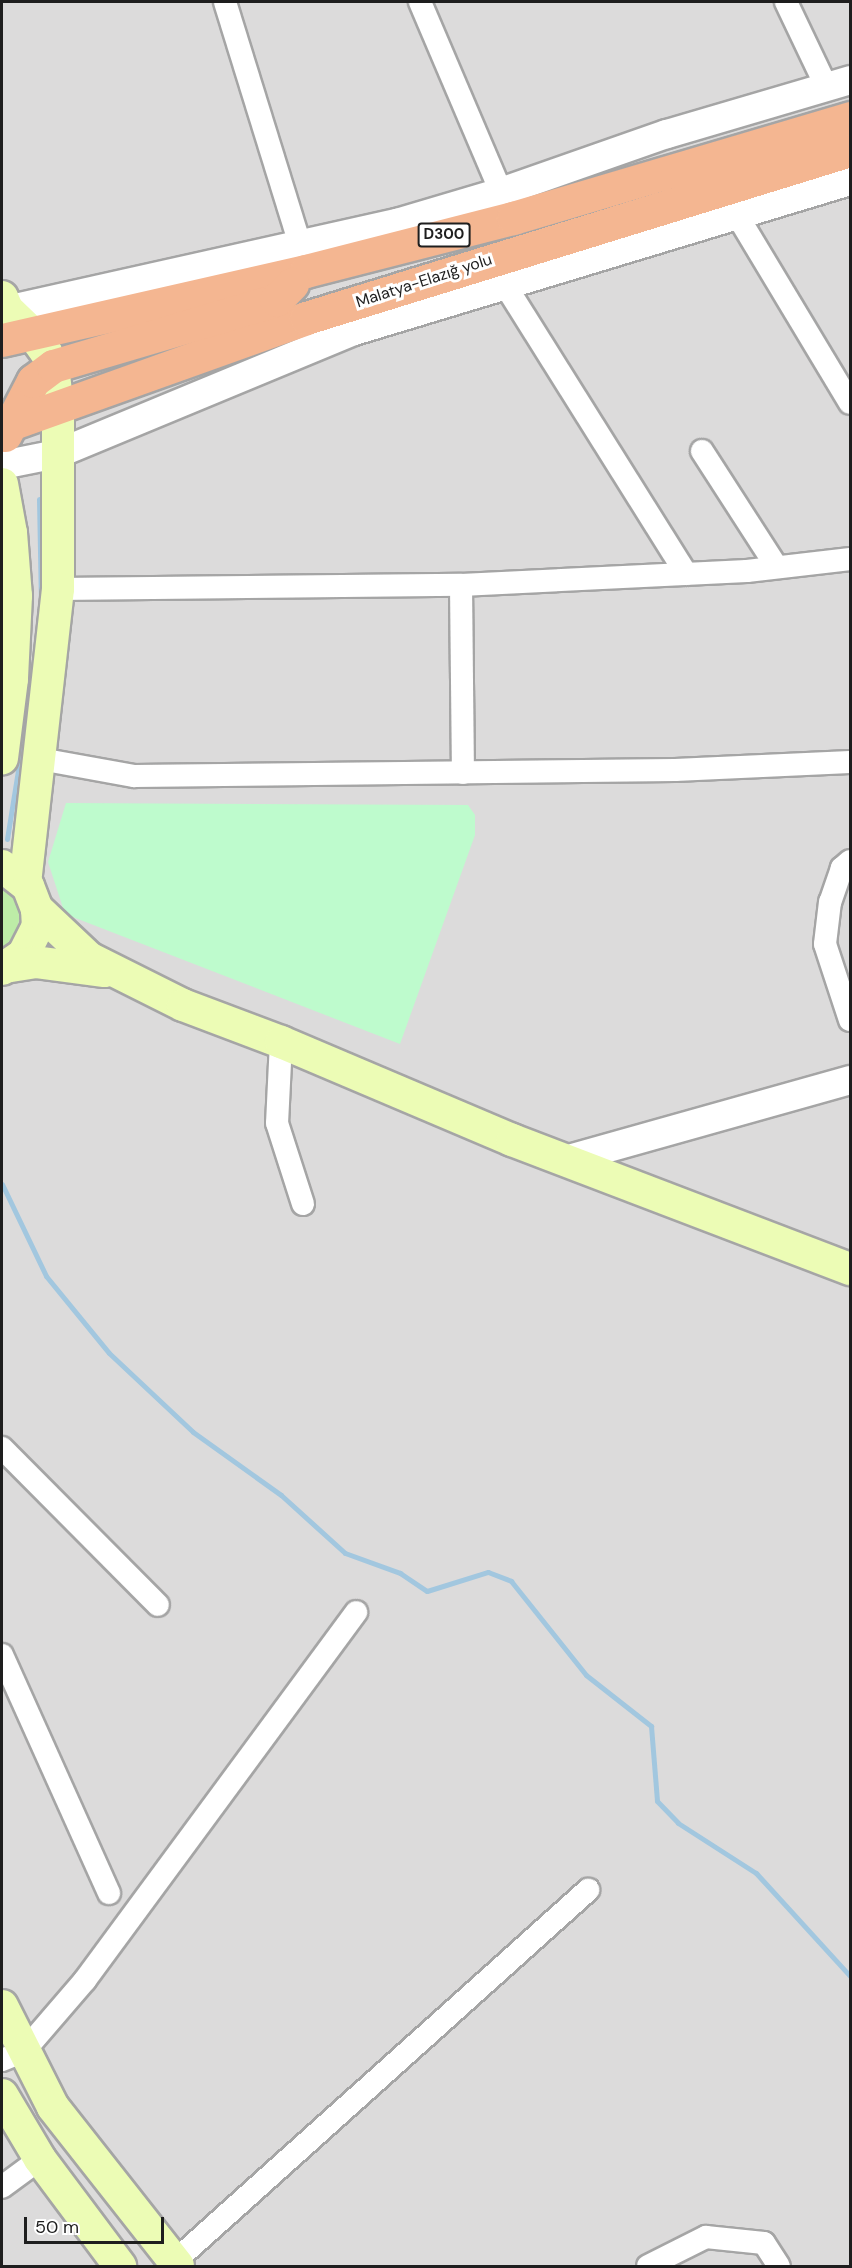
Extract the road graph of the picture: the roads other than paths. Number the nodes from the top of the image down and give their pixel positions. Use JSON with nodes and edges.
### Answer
{"nodes":[{"id":1,"x":225,"y":2,"type":"edge"},
{"id":2,"x":420,"y":2,"type":"edge"},
{"id":3,"x":786,"y":2,"type":"edge"},
{"id":4,"x":843,"y":89,"type":"edge"},
{"id":5,"x":850,"y":118,"type":"edge"},
{"id":6,"x":850,"y":150,"type":"edge"},
{"id":7,"x":696,"y":164,"type":"junction"},
{"id":8,"x":850,"y":181,"type":"edge"},
{"id":9,"x":507,"y":205,"type":"junction"},
{"id":10,"x":737,"y":215,"type":"junction"},
{"id":11,"x":304,"y":258,"type":"junction"},
{"id":12,"x":505,"y":285,"type":"junction"},
{"id":13,"x":7,"y":327,"type":"edge"},
{"id":14,"x":58,"y":365,"type":"junction"},
{"id":15,"x":850,"y":403,"type":"edge"},
{"id":16,"x":67,"y":406,"type":"junction"},
{"id":17,"x":4,"y":432,"type":"edge"},
{"id":18,"x":702,"y":451,"type":"dead end"},
{"id":19,"x":57,"y":454,"type":"junction"},
{"id":20,"x":2,"y":465,"type":"edge"},
{"id":21,"x":2,"y":484,"type":"edge"},
{"id":22,"x":848,"y":565,"type":"edge"},
{"id":23,"x":777,"y":566,"type":"junction"},
{"id":24,"x":686,"y":574,"type":"junction"},
{"id":25,"x":461,"y":585,"type":"junction"},
{"id":26,"x":58,"y":589,"type":"junction"},
{"id":27,"x":2,"y":758,"type":"edge"},
{"id":28,"x":40,"y":759,"type":"junction"},
{"id":29,"x":850,"y":762,"type":"edge"},
{"id":30,"x":463,"y":773,"type":"junction"},
{"id":31,"x":850,"y":861,"type":"edge"},
{"id":32,"x":21,"y":886,"type":"edge"},
{"id":33,"x":6,"y":967,"type":"edge"},
{"id":34,"x":111,"y":972,"type":"junction"},
{"id":35,"x":850,"y":1020,"type":"edge"},
{"id":36,"x":281,"y":1042,"type":"junction"},
{"id":37,"x":850,"y":1080,"type":"edge"},
{"id":38,"x":569,"y":1159,"type":"junction"},
{"id":39,"x":303,"y":1204,"type":"dead end"},
{"id":40,"x":850,"y":1269,"type":"edge"},
{"id":41,"x":2,"y":1448,"type":"edge"},
{"id":42,"x":158,"y":1605,"type":"dead end"},
{"id":43,"x":356,"y":1612,"type":"dead end"},
{"id":44,"x":2,"y":1655,"type":"edge"},
{"id":45,"x":588,"y":1890,"type":"dead end"},
{"id":46,"x":109,"y":1893,"type":"dead end"},
{"id":47,"x":2,"y":2006,"type":"edge"},
{"id":48,"x":13,"y":2055,"type":"edge"},
{"id":49,"x":2,"y":2095,"type":"edge"},
{"id":50,"x":40,"y":2159,"type":"junction"},
{"id":51,"x":2,"y":2187,"type":"edge"},
{"id":52,"x":176,"y":2264,"type":"edge"},
{"id":53,"x":120,"y":2266,"type":"edge"},
{"id":54,"x":648,"y":2266,"type":"edge"},
{"id":55,"x":778,"y":2266,"type":"edge"}],
"edges":[{"from":1,"to":11,"type":"street"},
{"from":2,"to":9,"type":"street"},
{"from":3,"to":4,"type":"street"},
{"from":4,"to":7,"type":"street"},
{"from":4,"to":9,"type":"street"},
{"from":5,"to":7,"type":"highway","number":"D300"},
{"from":6,"to":16,"type":"highway","name":"Malatya-Elazığ yolu","number":"D300"},
{"from":7,"to":9,"type":"highway","number":"D300"},
{"from":8,"to":10,"type":"street"},
{"from":9,"to":11,"type":"highway","number":"D300"},
{"from":10,"to":12,"type":"street"},
{"from":10,"to":15,"type":"street"},
{"from":11,"to":13,"type":"highway","number":"D300"},
{"from":11,"to":14,"type":"highway"},
{"from":12,"to":19,"type":"street"},
{"from":12,"to":24,"type":"street"},
{"from":13,"to":14,"type":"main road"},
{"from":14,"to":16,"type":"highway"},
{"from":14,"to":17,"type":"highway"},
{"from":16,"to":17,"type":"highway","name":"Malatya-Elazığ yolu","number":"D300"},
{"from":16,"to":19,"type":"main road"},
{"from":18,"to":23,"type":"street"},
{"from":19,"to":20,"type":"street"},
{"from":19,"to":26,"type":"main road"},
{"from":21,"to":27,"type":"main road"},
{"from":22,"to":23,"type":"street"},
{"from":23,"to":24,"type":"street"},
{"from":24,"to":25,"type":"street"},
{"from":25,"to":26,"type":"street"},
{"from":25,"to":30,"type":"street"},
{"from":26,"to":28,"type":"main road"},
{"from":28,"to":30,"type":"street"},
{"from":28,"to":32,"type":"main road"},
{"from":29,"to":30,"type":"street"},
{"from":31,"to":35,"type":"street"},
{"from":32,"to":33,"type":"main road"},
{"from":32,"to":34,"type":"main road"},
{"from":33,"to":34,"type":"main road"},
{"from":34,"to":36,"type":"main road"},
{"from":36,"to":38,"type":"main road"},
{"from":36,"to":39,"type":"street"},
{"from":37,"to":38,"type":"street"},
{"from":38,"to":40,"type":"main road"},
{"from":41,"to":42,"type":"street"},
{"from":43,"to":48,"type":"street"},
{"from":44,"to":46,"type":"street"},
{"from":45,"to":52,"type":"street"},
{"from":47,"to":48,"type":"main road"},
{"from":48,"to":52,"type":"main road"},
{"from":49,"to":50,"type":"main road"},
{"from":50,"to":51,"type":"street"},
{"from":50,"to":53,"type":"main road"},
{"from":54,"to":55,"type":"street"}]}
